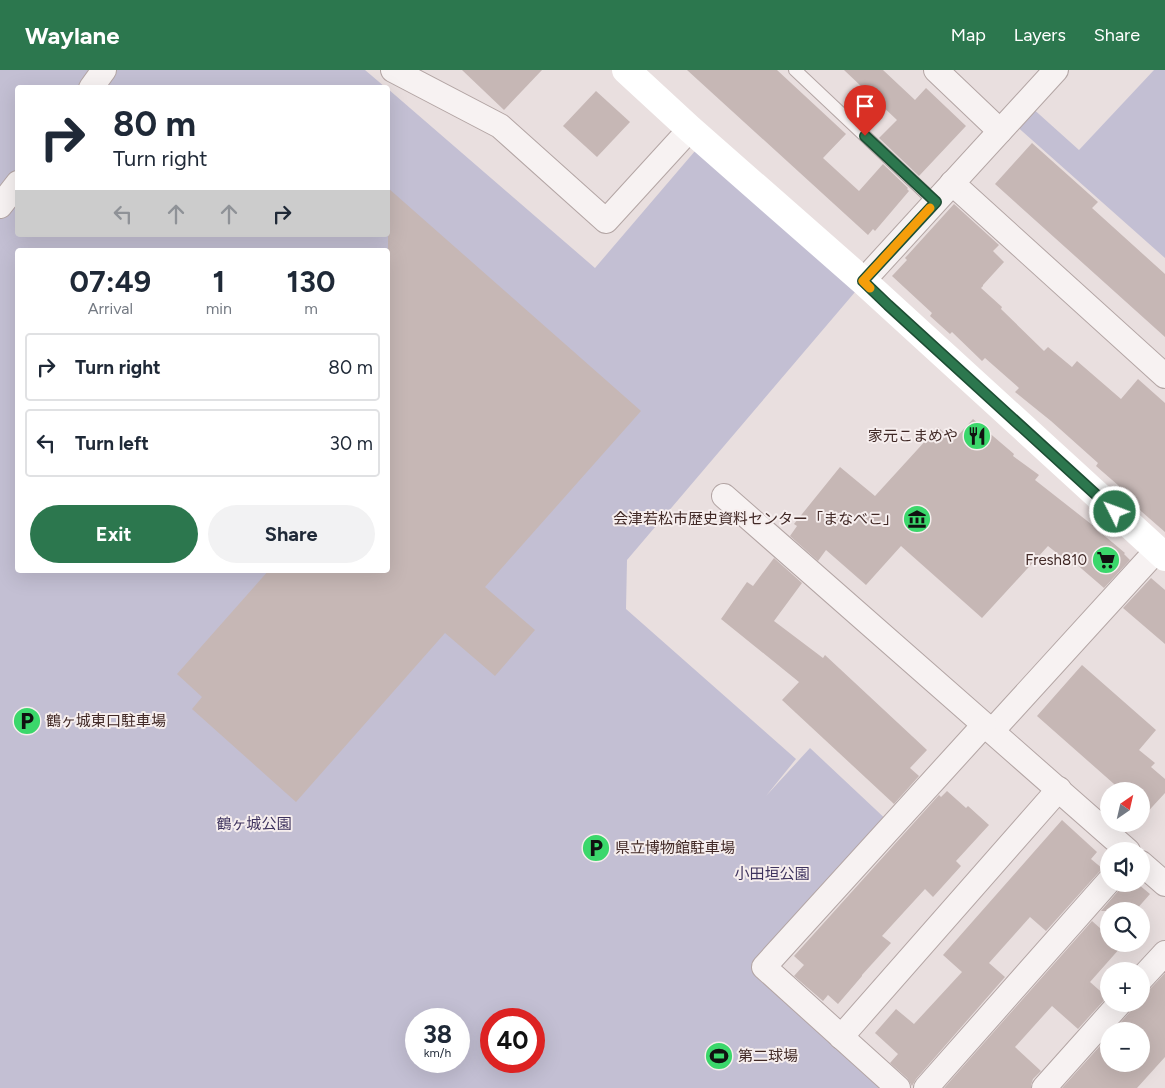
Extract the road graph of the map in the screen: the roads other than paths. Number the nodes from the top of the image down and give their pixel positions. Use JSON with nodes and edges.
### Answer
{"nodes":[{"id":1,"x":104,"y":70,"type":"edge"},
{"id":2,"x":394,"y":70,"type":"edge"},
{"id":3,"x":626,"y":70,"type":"edge"},
{"id":4,"x":795,"y":70,"type":"edge"},
{"id":5,"x":936,"y":70,"type":"edge"},
{"id":6,"x":1056,"y":70,"type":"edge"},
{"id":7,"x":93,"y":85,"type":"edge"},
{"id":8,"x":690,"y":129,"type":"junction"},
{"id":9,"x":1000,"y":131,"type":"junction"},
{"id":10,"x":952,"y":183,"type":"junction"},
{"id":11,"x":15,"y":187,"type":"edge"},
{"id":12,"x":936,"y":202,"type":"junction"},
{"id":13,"x":0,"y":206,"type":"edge"},
{"id":14,"x":863,"y":281,"type":"junction"},
{"id":15,"x":1165,"y":376,"type":"edge"},
{"id":16,"x":724,"y":496,"type":"dead end"},
{"id":17,"x":1161,"y":554,"type":"edge"},
{"id":18,"x":988,"y":728,"type":"junction"},
{"id":19,"x":1058,"y":789,"type":"junction"},
{"id":20,"x":1118,"y":842,"type":"edge"},
{"id":21,"x":1150,"y":871,"type":"edge"},
{"id":22,"x":1165,"y":884,"type":"edge"},
{"id":23,"x":1100,"y":891,"type":"edge"},
{"id":24,"x":1165,"y":953,"type":"edge"},
{"id":25,"x":1150,"y":969,"type":"edge"},
{"id":26,"x":1112,"y":1012,"type":"edge"},
{"id":27,"x":841,"y":1037,"type":"junction"},
{"id":28,"x":898,"y":1088,"type":"edge"},
{"id":29,"x":926,"y":1088,"type":"edge"},
{"id":30,"x":1044,"y":1088,"type":"edge"}],
"edges":[{"from":1,"to":7,"type":"street"},
{"from":2,"to":8,"type":"street"},
{"from":3,"to":8,"type":"street"},
{"from":4,"to":12,"type":"lane"},
{"from":5,"to":9,"type":"street"},
{"from":6,"to":9,"type":"street"},
{"from":8,"to":14,"type":"street"},
{"from":9,"to":10,"type":"street"},
{"from":10,"to":12,"type":"street"},
{"from":10,"to":15,"type":"street"},
{"from":11,"to":13,"type":"street"},
{"from":12,"to":14,"type":"street"},
{"from":14,"to":17,"type":"street"},
{"from":16,"to":18,"type":"street"},
{"from":17,"to":18,"type":"street"},
{"from":18,"to":19,"type":"street"},
{"from":18,"to":27,"type":"street"},
{"from":19,"to":20,"type":"street"},
{"from":19,"to":27,"type":"street"},
{"from":21,"to":22,"type":"street"},
{"from":23,"to":29,"type":"street"},
{"from":24,"to":25,"type":"street"},
{"from":26,"to":30,"type":"street"},
{"from":27,"to":28,"type":"street"}]}
